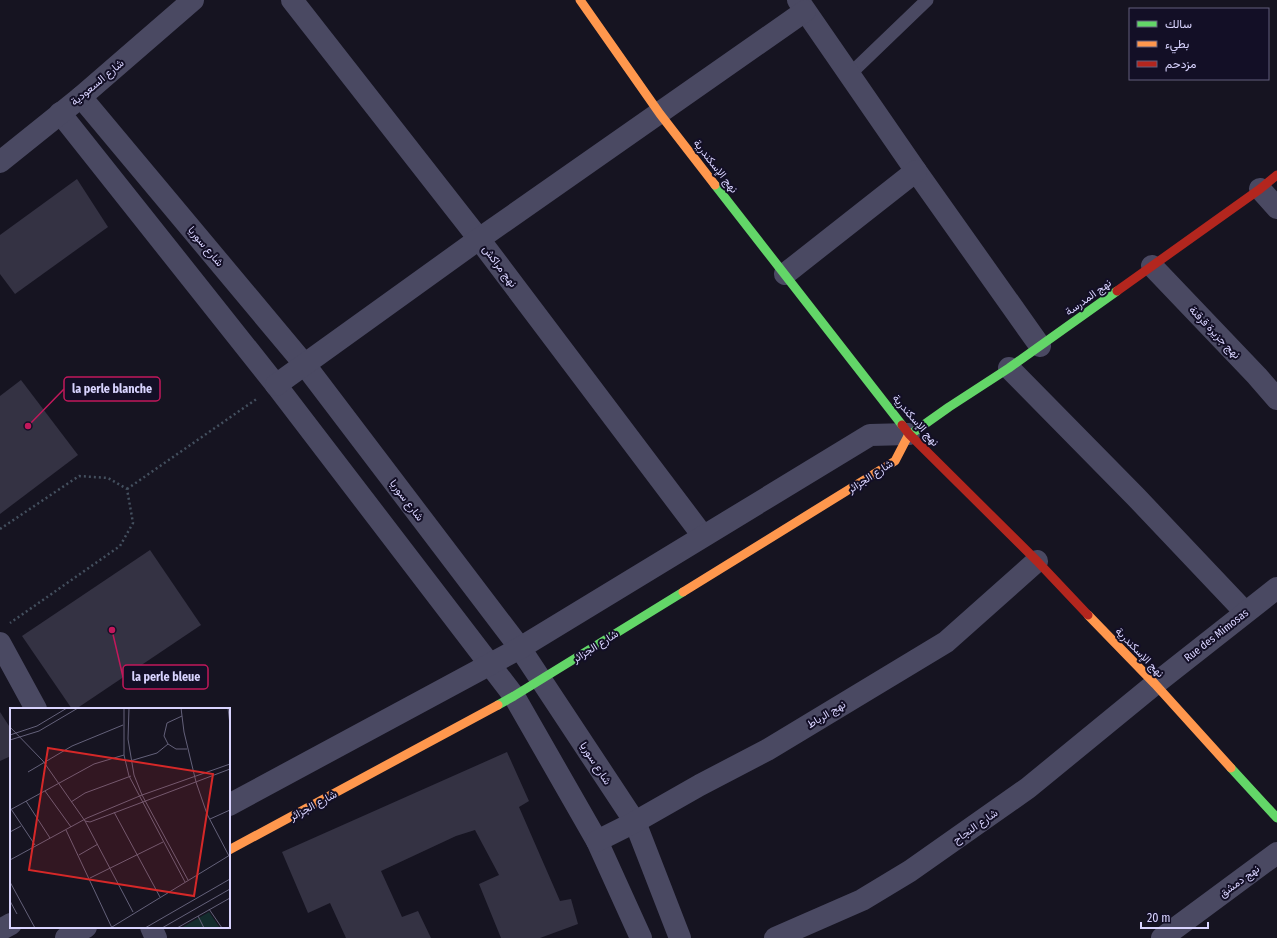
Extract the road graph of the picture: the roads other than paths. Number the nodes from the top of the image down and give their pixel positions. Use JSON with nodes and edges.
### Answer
{"nodes":[{"id":1,"x":193,"y":0,"type":"edge"},
{"id":2,"x":292,"y":0,"type":"edge"},
{"id":3,"x":580,"y":0,"type":"edge"},
{"id":4,"x":927,"y":0,"type":"edge"},
{"id":5,"x":802,"y":6,"type":"edge"},
{"id":6,"x":849,"y":75,"type":"junction"},
{"id":7,"x":81,"y":96,"type":"junction"},
{"id":8,"x":60,"y":113,"type":"junction"},
{"id":9,"x":660,"y":114,"type":"junction"},
{"id":10,"x":0,"y":162,"type":"edge"},
{"id":11,"x":916,"y":171,"type":"junction"},
{"id":12,"x":1277,"y":175,"type":"edge"},
{"id":13,"x":1260,"y":189,"type":"junction"},
{"id":14,"x":1277,"y":208,"type":"edge"},
{"id":15,"x":479,"y":239,"type":"junction"},
{"id":16,"x":1152,"y":266,"type":"junction"},
{"id":17,"x":784,"y":274,"type":"junction"},
{"id":18,"x":1040,"y":346,"type":"junction"},
{"id":19,"x":305,"y":365,"type":"junction"},
{"id":20,"x":1009,"y":368,"type":"junction"},
{"id":21,"x":276,"y":386,"type":"junction"},
{"id":22,"x":1277,"y":399,"type":"edge"},
{"id":23,"x":909,"y":434,"type":"junction"},
{"id":24,"x":703,"y":536,"type":"junction"},
{"id":25,"x":1037,"y":561,"type":"junction"},
{"id":26,"x":1277,"y":588,"type":"edge"},
{"id":27,"x":1245,"y":612,"type":"junction"},
{"id":28,"x":3,"y":634,"type":"edge"},
{"id":29,"x":520,"y":648,"type":"junction"},
{"id":30,"x":491,"y":664,"type":"junction"},
{"id":31,"x":541,"y":680,"type":"junction"},
{"id":32,"x":1155,"y":684,"type":"junction"},
{"id":33,"x":514,"y":696,"type":"junction"},
{"id":34,"x":36,"y":708,"type":"edge"},
{"id":35,"x":230,"y":804,"type":"edge"},
{"id":36,"x":1277,"y":818,"type":"edge"},
{"id":37,"x":635,"y":822,"type":"junction"},
{"id":38,"x":597,"y":841,"type":"junction"},
{"id":39,"x":230,"y":849,"type":"edge"},
{"id":40,"x":1277,"y":853,"type":"edge"},
{"id":41,"x":10,"y":925,"type":"edge"},
{"id":42,"x":84,"y":928,"type":"edge"},
{"id":43,"x":151,"y":928,"type":"edge"},
{"id":44,"x":0,"y":930,"type":"edge"},
{"id":45,"x":66,"y":938,"type":"edge"},
{"id":46,"x":156,"y":938,"type":"edge"},
{"id":47,"x":640,"y":938,"type":"edge"},
{"id":48,"x":680,"y":938,"type":"edge"},
{"id":49,"x":775,"y":938,"type":"edge"},
{"id":50,"x":1162,"y":938,"type":"edge"}],
"edges":[{"from":1,"to":7,"type":"street","name":"شارع السعودية"},
{"from":2,"to":15,"type":"street","name":"نهج مراكش"},
{"from":3,"to":9,"type":"street","name":"نهج الإسكندرية"},
{"from":4,"to":6,"type":"lane"},
{"from":5,"to":6,"type":"street"},
{"from":5,"to":9,"type":"street"},
{"from":6,"to":11,"type":"street"},
{"from":7,"to":8,"type":"street","name":"شارع السعودية"},
{"from":7,"to":19,"type":"street","name":"شارع سوريا"},
{"from":8,"to":10,"type":"street","name":"شارع السعودية"},
{"from":8,"to":21,"type":"street"},
{"from":9,"to":15,"type":"street"},
{"from":9,"to":17,"type":"street","name":"نهج الإسكندرية"},
{"from":11,"to":17,"type":"street"},
{"from":11,"to":18,"type":"street"},
{"from":12,"to":13,"type":"street","name":"نهج المدرسة"},
{"from":13,"to":14,"type":"street"},
{"from":13,"to":16,"type":"street","name":"نهج المدرسة"},
{"from":15,"to":19,"type":"street"},
{"from":15,"to":24,"type":"street","name":"نهج مراكش"},
{"from":16,"to":18,"type":"street","name":"نهج المدرسة"},
{"from":16,"to":22,"type":"street","name":"نهج جزيرة قرقنة"},
{"from":17,"to":23,"type":"street","name":"نهج الإسكندرية"},
{"from":18,"to":20,"type":"street","name":"نهج المدرسة"},
{"from":19,"to":21,"type":"street"},
{"from":19,"to":29,"type":"street","name":"شارع سوريا"},
{"from":20,"to":23,"type":"street","name":"نهج المدرسة"},
{"from":20,"to":27,"type":"street"},
{"from":21,"to":30,"type":"street"},
{"from":23,"to":24,"type":"street"},
{"from":23,"to":25,"type":"street","name":"نهج الإسكندرية"},
{"from":23,"to":31,"type":"street","name":"شارع الجزائر"},
{"from":24,"to":29,"type":"street"},
{"from":25,"to":32,"type":"street","name":"نهج الإسكندرية"},
{"from":25,"to":37,"type":"street","name":"نهج الرباط"},
{"from":26,"to":27,"type":"street","name":"Rue des Mimosas"},
{"from":27,"to":32,"type":"street","name":"Rue des Mimosas"},
{"from":28,"to":34,"type":"street"},
{"from":29,"to":30,"type":"street"},
{"from":29,"to":31,"type":"street","name":"شارع سوريا"},
{"from":30,"to":33,"type":"street"},
{"from":30,"to":35,"type":"street"},
{"from":31,"to":33,"type":"street","name":"شارع الجزائر"},
{"from":31,"to":37,"type":"street","name":"شارع سوريا"},
{"from":32,"to":36,"type":"street","name":"نهج الإسكندرية"},
{"from":32,"to":49,"type":"street","name":"شارع النجاح"},
{"from":33,"to":38,"type":"street"},
{"from":33,"to":39,"type":"street","name":"شارع الجزائر"},
{"from":37,"to":38,"type":"street","name":"نهج الرباط"},
{"from":37,"to":48,"type":"street","name":"شارع سوريا"},
{"from":38,"to":47,"type":"street"},
{"from":40,"to":50,"type":"street","name":"نهج دمشق"},
{"from":41,"to":44,"type":"street"},
{"from":42,"to":45,"type":"street"},
{"from":43,"to":46,"type":"street"}]}
